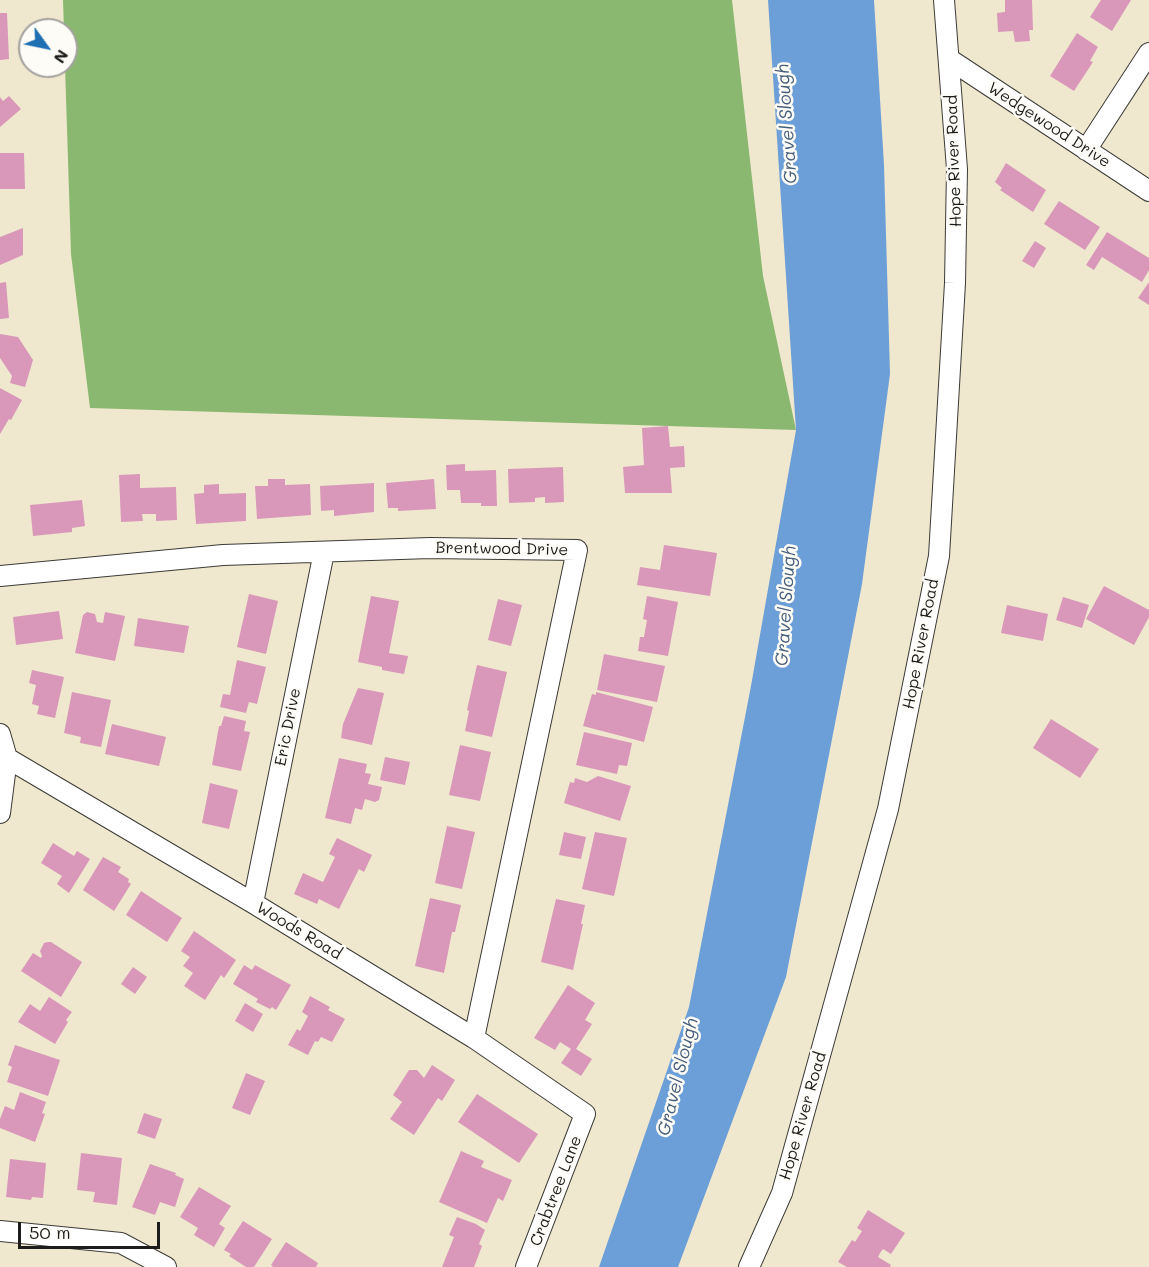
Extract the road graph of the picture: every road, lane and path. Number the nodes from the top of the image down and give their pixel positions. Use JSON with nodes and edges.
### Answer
{"nodes":[{"id":1,"x":944,"y":0,"type":"edge"},
{"id":2,"x":1149,"y":53,"type":"edge"},
{"id":3,"x":949,"y":59,"type":"junction"},
{"id":4,"x":1086,"y":150,"type":"junction"},
{"id":5,"x":1149,"y":191,"type":"edge"},
{"id":6,"x":324,"y":552,"type":"junction"},
{"id":7,"x":0,"y":576,"type":"edge"},
{"id":8,"x":0,"y":734,"type":"edge"},
{"id":9,"x":7,"y":758,"type":"junction"},
{"id":10,"x":0,"y":813,"type":"edge"},
{"id":11,"x":253,"y":903,"type":"junction"},
{"id":12,"x":474,"y":1038,"type":"junction"},
{"id":13,"x":585,"y":1114,"type":"joint"},
{"id":14,"x":0,"y":1231,"type":"edge"},
{"id":15,"x":166,"y":1267,"type":"edge"},
{"id":16,"x":526,"y":1267,"type":"edge"},
{"id":17,"x":749,"y":1267,"type":"edge"}],
"edges":[{"from":1,"to":3,"type":"street","name":"Hope River Road"},
{"from":2,"to":4,"type":"street"},
{"from":3,"to":4,"type":"street","name":"Wedgewood Drive"},
{"from":3,"to":17,"type":"street","name":"Hope River Road"},
{"from":4,"to":5,"type":"street","name":"Wedgewood Drive"},
{"from":6,"to":7,"type":"street","name":"Brentwood Drive"},
{"from":6,"to":11,"type":"street","name":"Eric Drive"},
{"from":6,"to":12,"type":"street","name":"Brentwood Drive"},
{"from":8,"to":9,"type":"street"},
{"from":9,"to":10,"type":"street"},
{"from":9,"to":11,"type":"street","name":"Woods Road"},
{"from":11,"to":12,"type":"street","name":"Woods Road"},
{"from":12,"to":13,"type":"street","name":"Woods Road"},
{"from":13,"to":16,"type":"street","name":"Crabtree Lane"},
{"from":14,"to":15,"type":"street"}]}
